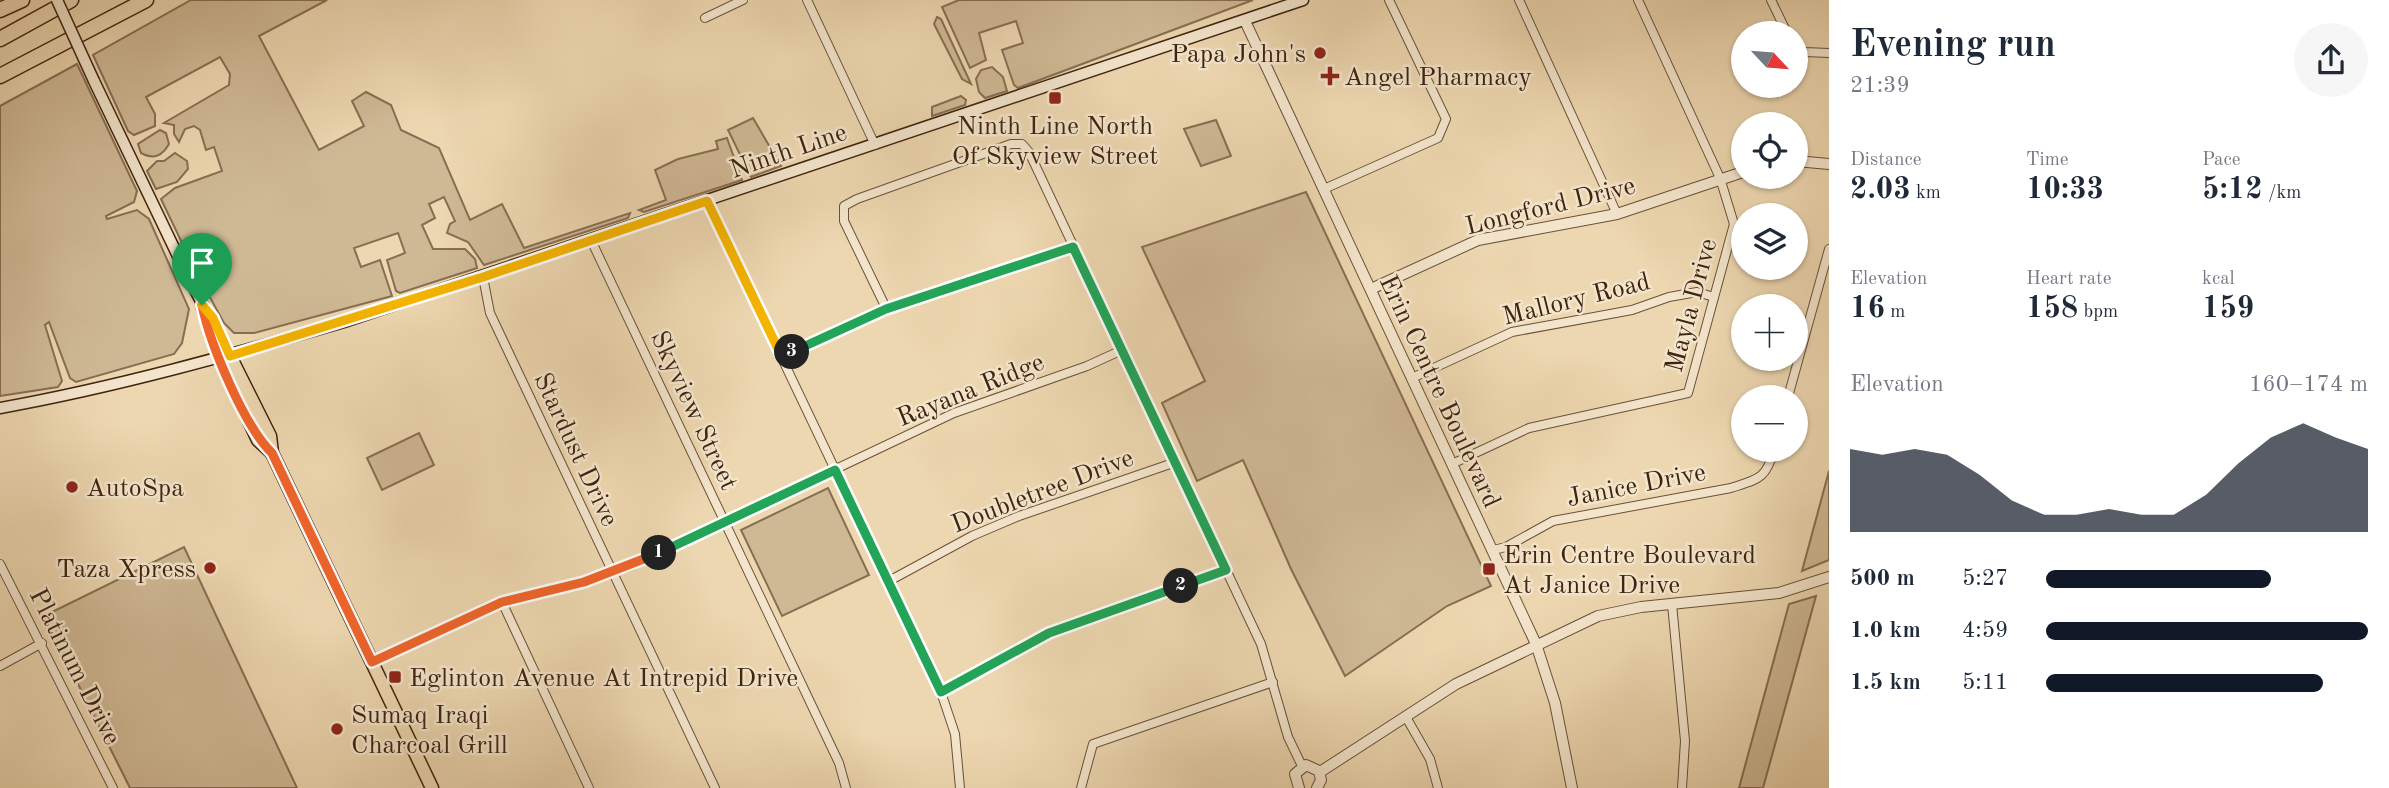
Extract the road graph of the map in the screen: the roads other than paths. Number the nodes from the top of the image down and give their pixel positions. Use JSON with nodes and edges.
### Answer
{"nodes":[{"id":1,"x":22,"y":0,"type":"edge"},
{"id":2,"x":57,"y":0,"type":"edge"},
{"id":3,"x":71,"y":0,"type":"edge"},
{"id":4,"x":146,"y":0,"type":"edge"},
{"id":5,"x":743,"y":0,"type":"edge"},
{"id":6,"x":807,"y":0,"type":"edge"},
{"id":7,"x":1303,"y":0,"type":"edge"},
{"id":8,"x":1389,"y":0,"type":"edge"},
{"id":9,"x":1519,"y":0,"type":"edge"},
{"id":10,"x":1638,"y":0,"type":"edge"},
{"id":11,"x":1771,"y":0,"type":"edge"},
{"id":12,"x":0,"y":10,"type":"edge"},
{"id":13,"x":705,"y":18,"type":"dead end"},
{"id":14,"x":1245,"y":21,"type":"junction"},
{"id":15,"x":1781,"y":21,"type":"edge"},
{"id":16,"x":94,"y":27,"type":"junction"},
{"id":17,"x":0,"y":38,"type":"edge"},
{"id":18,"x":1808,"y":52,"type":"edge"},
{"id":19,"x":1829,"y":53,"type":"edge"},
{"id":20,"x":0,"y":76,"type":"edge"},
{"id":21,"x":0,"y":83,"type":"edge"},
{"id":22,"x":875,"y":145,"type":"junction"},
{"id":23,"x":1808,"y":162,"type":"edge"},
{"id":24,"x":1829,"y":164,"type":"edge"},
{"id":25,"x":1731,"y":175,"type":"edge"},
{"id":26,"x":1720,"y":178,"type":"junction"},
{"id":27,"x":1324,"y":189,"type":"junction"},
{"id":28,"x":707,"y":201,"type":"junction"},
{"id":29,"x":1617,"y":214,"type":"junction"},
{"id":30,"x":591,"y":240,"type":"junction"},
{"id":31,"x":1073,"y":247,"type":"junction"},
{"id":32,"x":1829,"y":249,"type":"edge"},
{"id":33,"x":483,"y":277,"type":"junction"},
{"id":34,"x":1371,"y":289,"type":"junction"},
{"id":35,"x":1714,"y":296,"type":"junction"},
{"id":36,"x":886,"y":309,"type":"junction"},
{"id":37,"x":1122,"y":350,"type":"junction"},
{"id":38,"x":225,"y":357,"type":"junction"},
{"id":39,"x":782,"y":357,"type":"junction"},
{"id":40,"x":1412,"y":378,"type":"junction"},
{"id":41,"x":1791,"y":385,"type":"edge"},
{"id":42,"x":0,"y":408,"type":"edge"},
{"id":43,"x":1175,"y":462,"type":"junction"},
{"id":44,"x":1770,"y":462,"type":"edge"},
{"id":45,"x":1452,"y":464,"type":"junction"},
{"id":46,"x":835,"y":470,"type":"junction"},
{"id":47,"x":725,"y":522,"type":"junction"},
{"id":48,"x":1493,"y":551,"type":"junction"},
{"id":49,"x":0,"y":564,"type":"edge"},
{"id":50,"x":1226,"y":570,"type":"junction"},
{"id":51,"x":612,"y":573,"type":"junction"},
{"id":52,"x":1829,"y":577,"type":"edge"},
{"id":53,"x":889,"y":581,"type":"junction"},
{"id":54,"x":502,"y":602,"type":"junction"},
{"id":55,"x":1672,"y":604,"type":"junction"},
{"id":56,"x":42,"y":643,"type":"junction"},
{"id":57,"x":1536,"y":644,"type":"junction"},
{"id":58,"x":372,"y":662,"type":"junction"},
{"id":59,"x":0,"y":666,"type":"edge"},
{"id":60,"x":1273,"y":682,"type":"junction"},
{"id":61,"x":941,"y":692,"type":"junction"},
{"id":62,"x":1406,"y":718,"type":"junction"},
{"id":63,"x":1302,"y":766,"type":"junction"},
{"id":64,"x":1320,"y":772,"type":"junction"},
{"id":65,"x":113,"y":788,"type":"edge"},
{"id":66,"x":432,"y":788,"type":"edge"},
{"id":67,"x":589,"y":788,"type":"edge"},
{"id":68,"x":715,"y":788,"type":"edge"},
{"id":69,"x":846,"y":788,"type":"edge"},
{"id":70,"x":960,"y":788,"type":"edge"},
{"id":71,"x":1081,"y":788,"type":"edge"},
{"id":72,"x":1297,"y":788,"type":"edge"},
{"id":73,"x":1317,"y":788,"type":"edge"},
{"id":74,"x":1438,"y":788,"type":"edge"},
{"id":75,"x":1572,"y":788,"type":"edge"},
{"id":76,"x":1682,"y":788,"type":"edge"}],
"edges":[{"from":1,"to":12,"type":"highway"},
{"from":2,"to":38,"type":"main road","bridge":true},
{"from":3,"to":17,"type":"highway"},
{"from":4,"to":16,"type":"highway"},
{"from":5,"to":13,"type":"street"},
{"from":6,"to":22,"type":"street"},
{"from":7,"to":14,"type":"main road","name":"Ninth Line"},
{"from":8,"to":27,"type":"street"},
{"from":9,"to":29,"type":"street"},
{"from":10,"to":26,"type":"street","name":"Mayla Drive"},
{"from":11,"to":15,"type":"street"},
{"from":14,"to":22,"type":"main road","name":"Ninth Line"},
{"from":14,"to":27,"type":"street","name":"Erin Centre Boulevard"},
{"from":16,"to":20,"type":"highway"},
{"from":16,"to":21,"type":"highway"},
{"from":18,"to":19,"type":"street"},
{"from":22,"to":28,"type":"main road","name":"Ninth Line"},
{"from":23,"to":24,"type":"street"},
{"from":25,"to":26,"type":"street","name":"Longford Drive"},
{"from":26,"to":29,"type":"street","name":"Longford Drive"},
{"from":26,"to":35,"type":"street","name":"Mayla Drive"},
{"from":27,"to":34,"type":"street","name":"Erin Centre Boulevard"},
{"from":28,"to":30,"type":"main road","name":"Ninth Line"},
{"from":28,"to":39,"type":"street"},
{"from":29,"to":34,"type":"street","name":"Longford Drive"},
{"from":30,"to":33,"type":"main road","name":"Ninth Line"},
{"from":30,"to":47,"type":"street","name":"Skyview Street"},
{"from":31,"to":36,"type":"street"},
{"from":31,"to":36,"type":"street"},
{"from":31,"to":37,"type":"street"},
{"from":32,"to":41,"type":"street"},
{"from":33,"to":38,"type":"main road","name":"Ninth Line"},
{"from":33,"to":51,"type":"street","name":"Stardust Drive"},
{"from":34,"to":40,"type":"street","name":"Erin Centre Boulevard"},
{"from":35,"to":40,"type":"street","name":"Mallory Road"},
{"from":35,"to":45,"type":"street","name":"Mayla Drive"},
{"from":36,"to":39,"type":"street"},
{"from":37,"to":43,"type":"street"},
{"from":37,"to":46,"type":"street","name":"Rayana Ridge"},
{"from":38,"to":42,"type":"main road","name":"Ninth Line"},
{"from":38,"to":58,"type":"main road"},
{"from":39,"to":46,"type":"street"},
{"from":40,"to":45,"type":"street","name":"Erin Centre Boulevard"},
{"from":43,"to":50,"type":"street"},
{"from":43,"to":53,"type":"street","name":"Doubletree Drive"},
{"from":44,"to":48,"type":"street","name":"Janice Drive"},
{"from":45,"to":48,"type":"street","name":"Erin Centre Boulevard"},
{"from":46,"to":47,"type":"street","name":"Rayana Ridge"},
{"from":46,"to":53,"type":"street"},
{"from":47,"to":51,"type":"street","name":"Rayana Ridge"},
{"from":47,"to":69,"type":"street","name":"Skyview Street"},
{"from":48,"to":57,"type":"street","name":"Erin Centre Boulevard"},
{"from":49,"to":56,"type":"street","name":"Platinum Drive"},
{"from":50,"to":60,"type":"street"},
{"from":50,"to":61,"type":"street"},
{"from":51,"to":54,"type":"street","name":"Rayana Ridge"},
{"from":51,"to":68,"type":"street","name":"Stardust Drive"},
{"from":52,"to":55,"type":"street"},
{"from":53,"to":61,"type":"street"},
{"from":54,"to":58,"type":"street","name":"Rayana Ridge"},
{"from":54,"to":67,"type":"street"},
{"from":55,"to":57,"type":"street"},
{"from":55,"to":76,"type":"street"},
{"from":56,"to":59,"type":"street"},
{"from":56,"to":65,"type":"street","name":"Platinum Drive"},
{"from":57,"to":62,"type":"street"},
{"from":57,"to":75,"type":"street","name":"Erin Centre Boulevard"},
{"from":58,"to":66,"type":"main road"},
{"from":60,"to":63,"type":"street"},
{"from":60,"to":71,"type":"street"},
{"from":61,"to":70,"type":"street"},
{"from":62,"to":64,"type":"street"},
{"from":62,"to":74,"type":"street"},
{"from":63,"to":64,"type":"street"},
{"from":63,"to":72,"type":"street"},
{"from":64,"to":73,"type":"street"}]}
